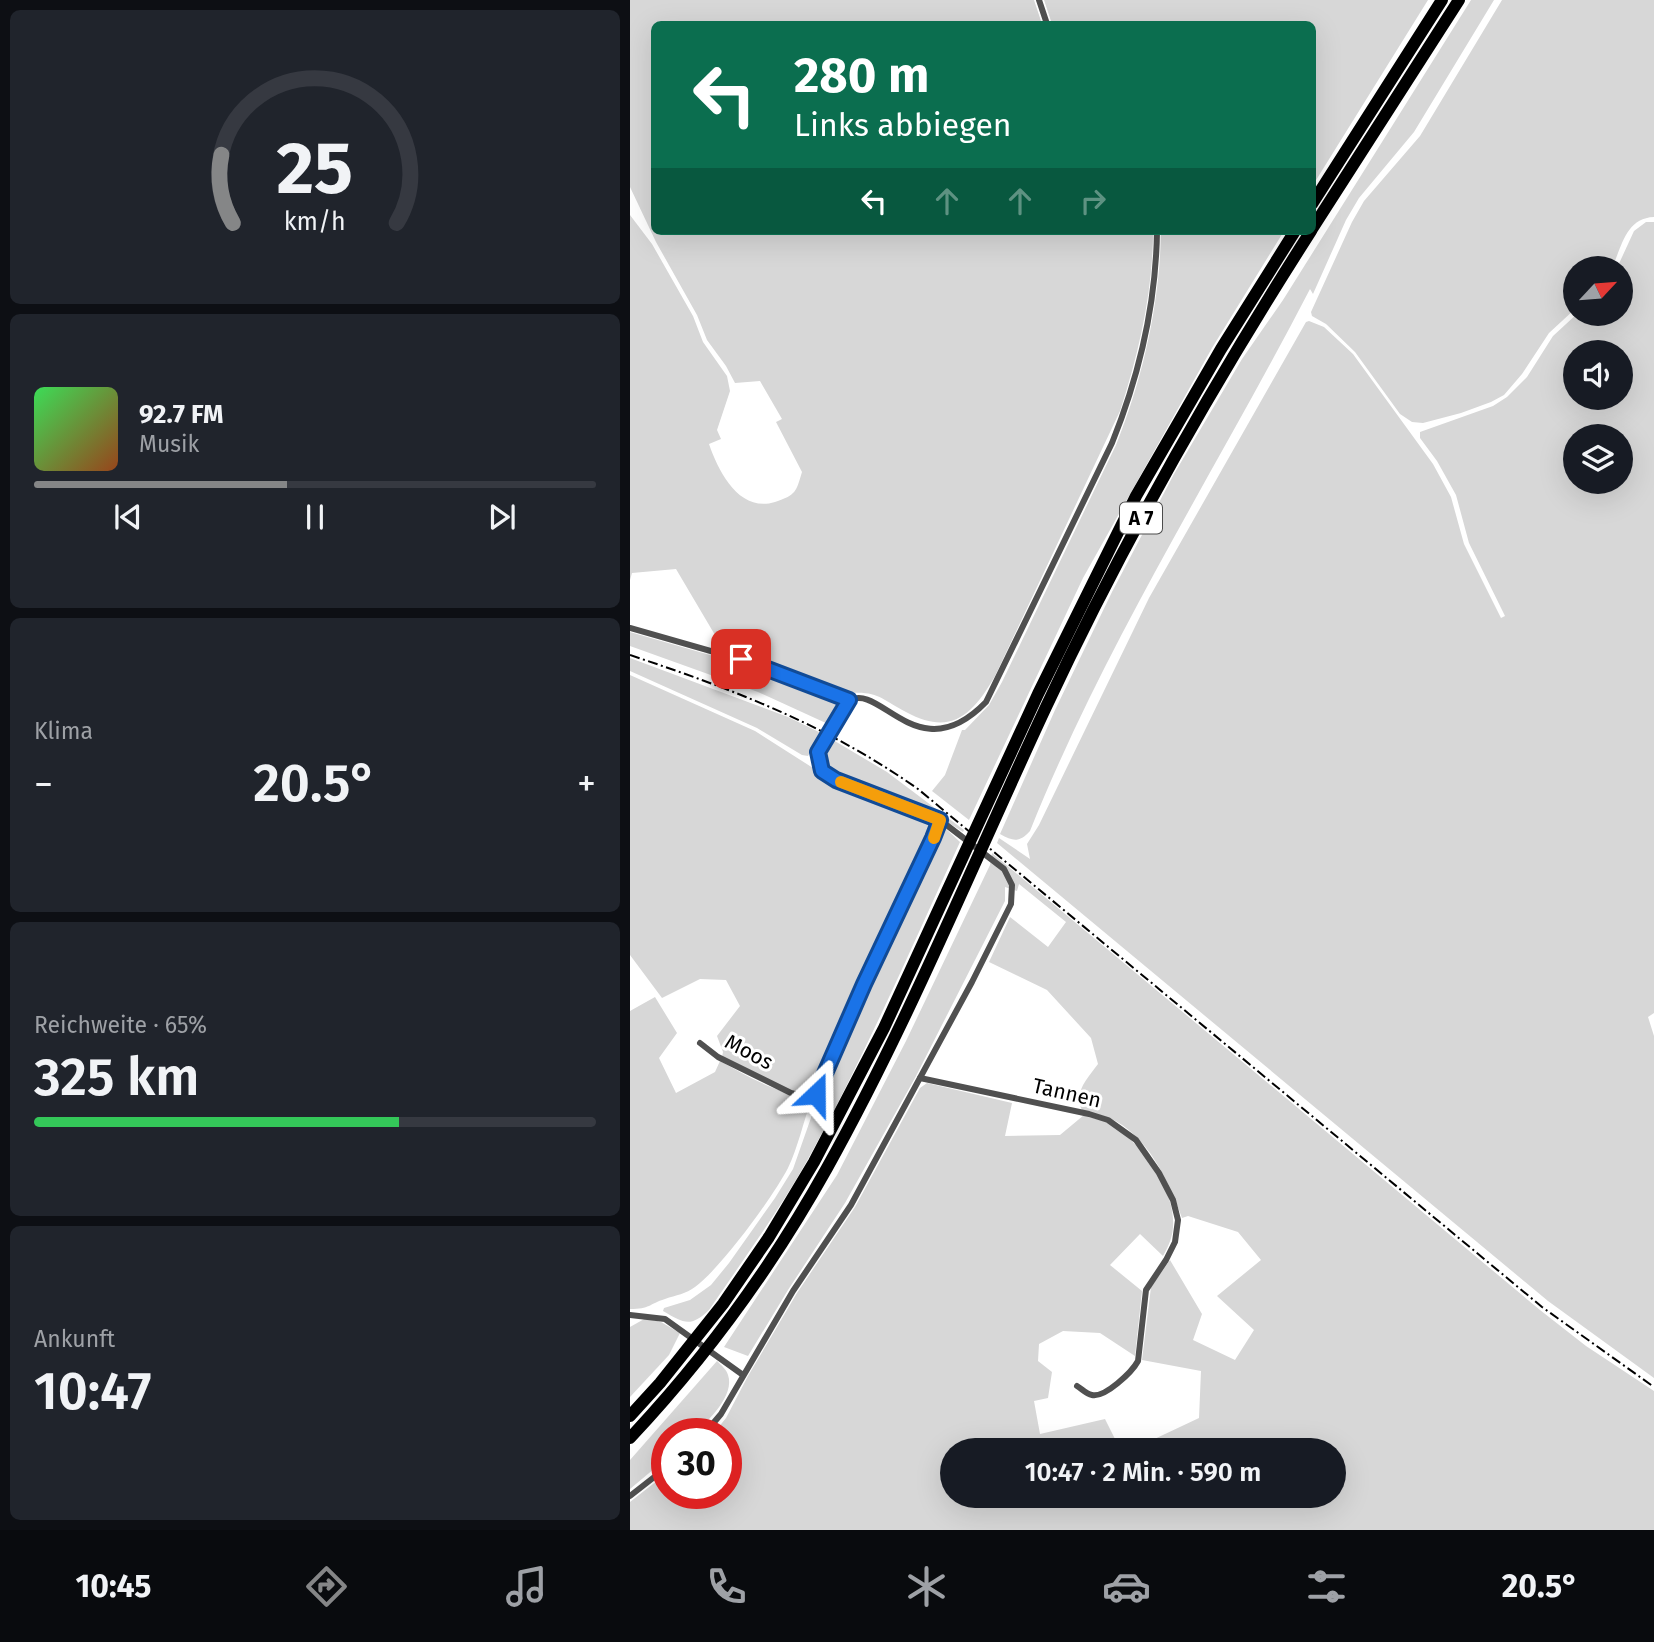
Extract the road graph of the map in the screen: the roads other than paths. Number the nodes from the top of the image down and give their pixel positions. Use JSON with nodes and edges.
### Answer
{"nodes":[{"id":1,"x":1039,"y":0,"type":"edge"},
{"id":2,"x":1442,"y":0,"type":"edge"},
{"id":3,"x":1459,"y":0,"type":"edge"},
{"id":4,"x":1046,"y":21,"type":"edge"},
{"id":5,"x":1316,"y":198,"type":"edge"},
{"id":6,"x":1316,"y":224,"type":"edge"},
{"id":7,"x":1157,"y":235,"type":"edge"},
{"id":8,"x":1292,"y":235,"type":"edge"},
{"id":9,"x":1309,"y":235,"type":"edge"},
{"id":10,"x":630,"y":628,"type":"edge"},
{"id":11,"x":849,"y":700,"type":"junction"},
{"id":12,"x":990,"y":814,"type":"junction"},
{"id":13,"x":940,"y":820,"type":"junction"},
{"id":14,"x":966,"y":866,"type":"junction"},
{"id":15,"x":700,"y":1044,"type":"dead end"},
{"id":16,"x":920,"y":1078,"type":"junction"},
{"id":17,"x":630,"y":1315,"type":"edge"},
{"id":18,"x":743,"y":1375,"type":"junction"},
{"id":19,"x":1077,"y":1386,"type":"dead end"},
{"id":20,"x":630,"y":1416,"type":"edge"},
{"id":21,"x":718,"y":1418,"type":"edge"},
{"id":22,"x":630,"y":1438,"type":"edge"},
{"id":23,"x":651,"y":1480,"type":"edge"},
{"id":24,"x":630,"y":1496,"type":"edge"}],
"edges":[{"from":1,"to":4,"type":"street"},
{"from":2,"to":5,"type":"highway"},
{"from":3,"to":6,"type":"highway","number":"A 7"},
{"from":7,"to":11,"type":"street"},
{"from":8,"to":12,"type":"highway","number":"A 7"},
{"from":9,"to":12,"type":"highway","number":"A 7"},
{"from":10,"to":11,"type":"street"},
{"from":11,"to":13,"type":"street"},
{"from":12,"to":14,"type":"highway","number":"A 7"},
{"from":13,"to":15,"type":"street","name":"Moos"},
{"from":13,"to":16,"type":"street"},
{"from":14,"to":20,"type":"highway","number":"A 7"},
{"from":14,"to":22,"type":"highway","number":"A 7"},
{"from":16,"to":18,"type":"street"},
{"from":16,"to":19,"type":"street","name":"Tannen"},
{"from":17,"to":18,"type":"street"},
{"from":18,"to":21,"type":"street"},
{"from":23,"to":24,"type":"street"}]}
